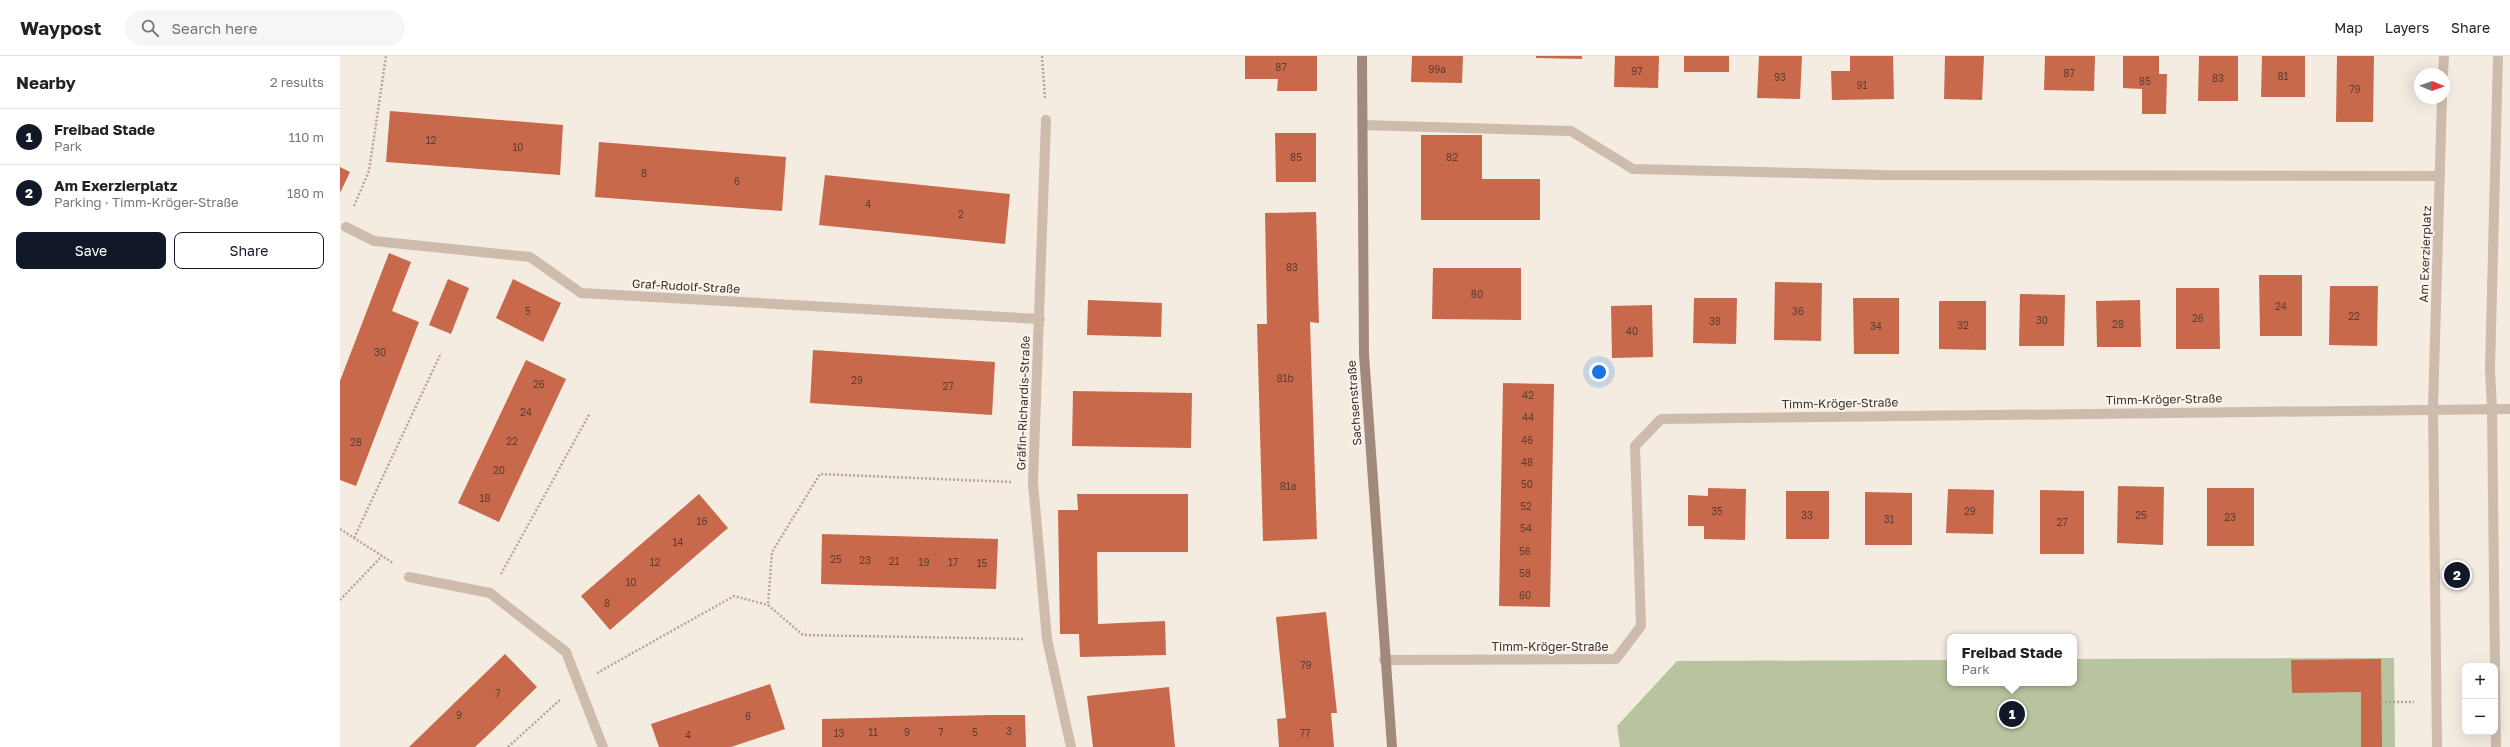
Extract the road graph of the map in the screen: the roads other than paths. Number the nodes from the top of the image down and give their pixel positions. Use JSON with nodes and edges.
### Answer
{"nodes":[{"id":1,"x":1362,"y":56,"type":"edge"},
{"id":2,"x":2444,"y":56,"type":"edge"},
{"id":3,"x":2498,"y":56,"type":"edge"},
{"id":4,"x":2443,"y":68,"type":"edge"},
{"id":5,"x":2442,"y":104,"type":"edge"},
{"id":6,"x":1046,"y":120,"type":"road end"},
{"id":7,"x":1362,"y":125,"type":"junction"},
{"id":8,"x":2440,"y":176,"type":"junction"},
{"id":9,"x":346,"y":227,"type":"road end"},
{"id":10,"x":1040,"y":319,"type":"junction"},
{"id":11,"x":2433,"y":408,"type":"junction"},
{"id":12,"x":2492,"y":408,"type":"junction"},
{"id":13,"x":2510,"y":408,"type":"edge"},
{"id":14,"x":413,"y":578,"type":"road end"},
{"id":15,"x":1384,"y":660,"type":"junction"},
{"id":16,"x":2495,"y":663,"type":"edge"},
{"id":17,"x":2495,"y":699,"type":"edge"},
{"id":18,"x":603,"y":747,"type":"edge"},
{"id":19,"x":1071,"y":747,"type":"edge"},
{"id":20,"x":1392,"y":747,"type":"edge"},
{"id":21,"x":2437,"y":747,"type":"edge"},
{"id":22,"x":2496,"y":747,"type":"edge"}],
"edges":[{"from":1,"to":7,"type":"street","name":"Sachsenstraße"},
{"from":2,"to":4,"type":"street"},
{"from":3,"to":12,"type":"street"},
{"from":5,"to":8,"type":"street","name":"Am Exerzierplatz"},
{"from":6,"to":10,"type":"street","name":"Gräfin-Richardis-Straße"},
{"from":7,"to":8,"type":"street"},
{"from":7,"to":15,"type":"street","name":"Sachsenstraße"},
{"from":8,"to":11,"type":"street","name":"Am Exerzierplatz"},
{"from":9,"to":10,"type":"street","name":"Graf-Rudolf-Straße"},
{"from":10,"to":19,"type":"street","name":"Gräfin-Richardis-Straße"},
{"from":11,"to":12,"type":"street","name":"Timm-Kröger-Straße"},
{"from":11,"to":15,"type":"street","name":"Timm-Kröger-Straße"},
{"from":11,"to":21,"type":"street","name":"Am Exerzierplatz"},
{"from":12,"to":13,"type":"street","name":"Timm-Kröger-Straße"},
{"from":12,"to":16,"type":"street"},
{"from":14,"to":18,"type":"street"},
{"from":15,"to":20,"type":"street","name":"Sachsenstraße"},
{"from":17,"to":22,"type":"street"}]}
